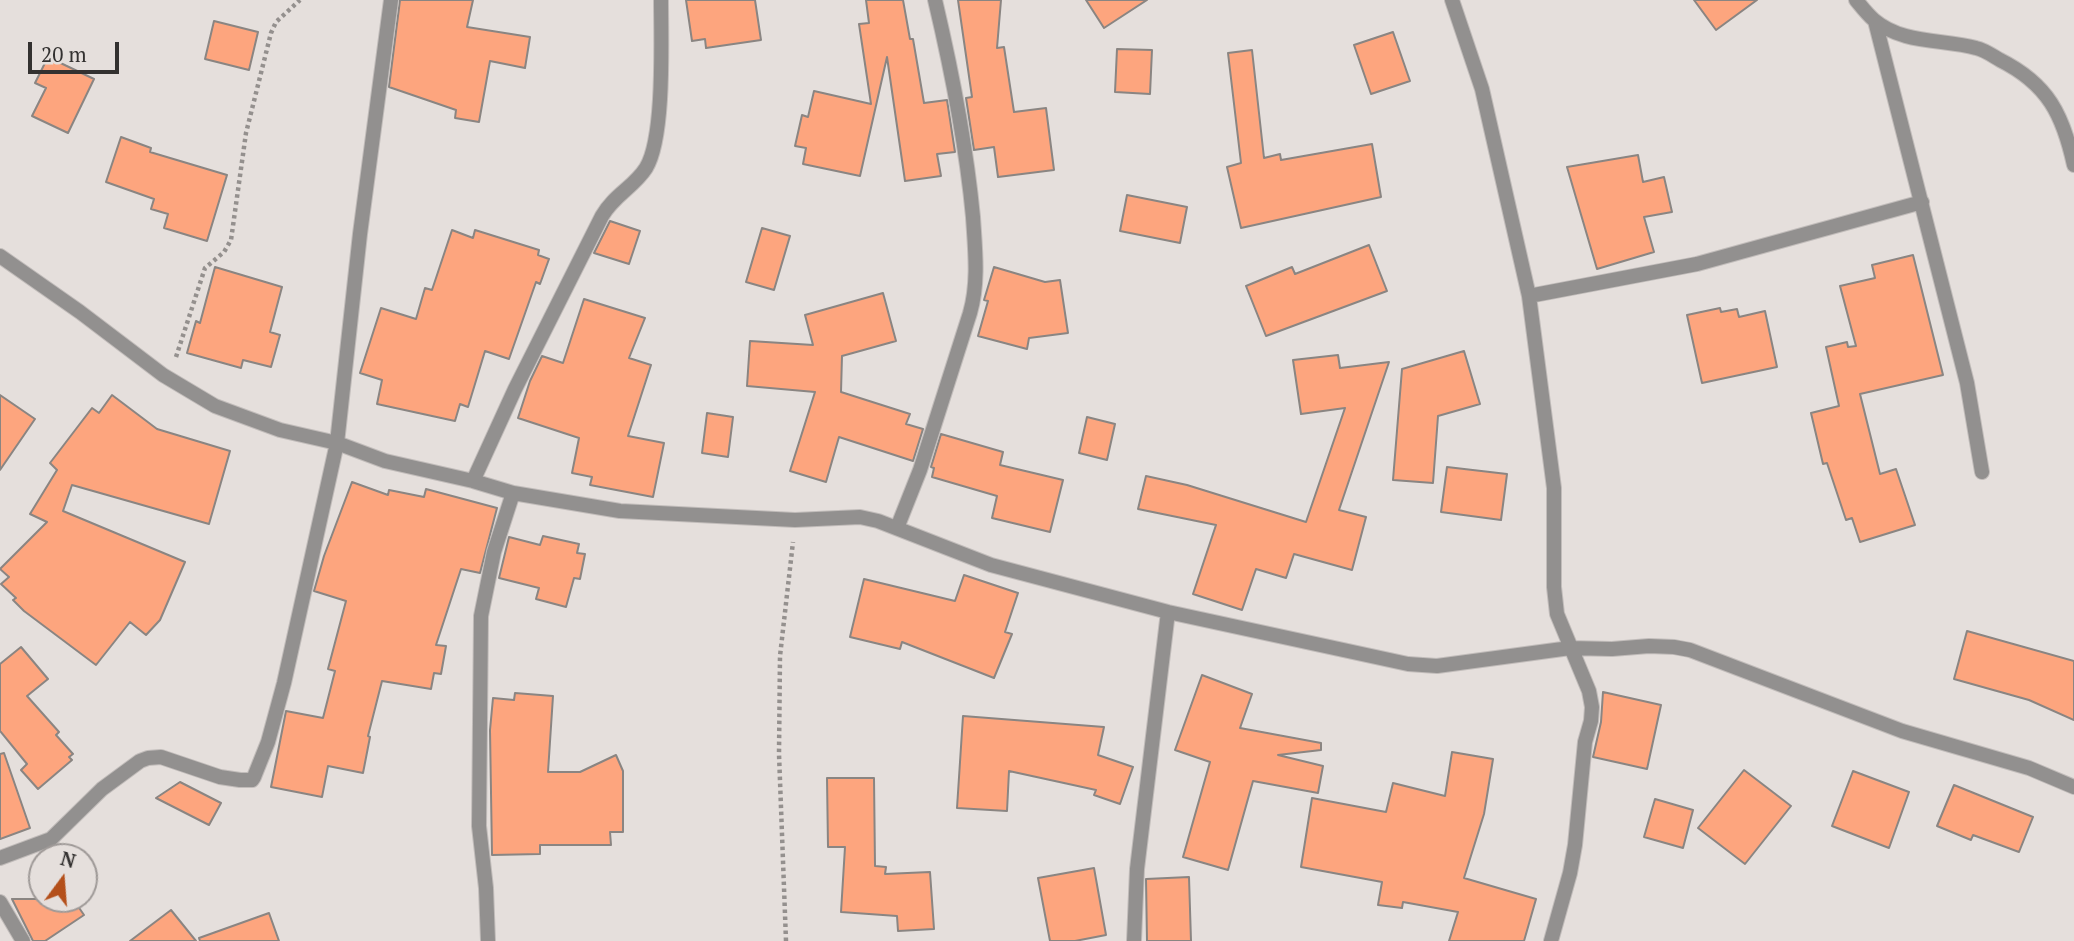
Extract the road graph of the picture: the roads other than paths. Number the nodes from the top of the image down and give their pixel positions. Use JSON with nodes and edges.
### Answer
{"nodes":[{"id":1,"x":391,"y":0,"type":"edge"},
{"id":2,"x":661,"y":0,"type":"edge"},
{"id":3,"x":935,"y":0,"type":"edge"},
{"id":4,"x":1452,"y":0,"type":"edge"},
{"id":5,"x":1856,"y":0,"type":"edge"},
{"id":6,"x":1875,"y":21,"type":"junction"},
{"id":7,"x":2074,"y":165,"type":"edge"},
{"id":8,"x":1922,"y":202,"type":"junction"},
{"id":9,"x":0,"y":256,"type":"edge"},
{"id":10,"x":1530,"y":296,"type":"junction"},
{"id":11,"x":337,"y":443,"type":"junction"},
{"id":12,"x":1982,"y":472,"type":"dead end"},
{"id":13,"x":473,"y":481,"type":"junction"},
{"id":14,"x":513,"y":493,"type":"junction"},
{"id":15,"x":897,"y":528,"type":"junction"},
{"id":16,"x":1168,"y":612,"type":"junction"},
{"id":17,"x":1570,"y":648,"type":"junction"},
{"id":18,"x":2074,"y":787,"type":"edge"},
{"id":19,"x":0,"y":858,"type":"edge"},
{"id":20,"x":0,"y":902,"type":"edge"},
{"id":21,"x":23,"y":941,"type":"edge"},
{"id":22,"x":488,"y":941,"type":"edge"},
{"id":23,"x":1135,"y":941,"type":"edge"},
{"id":24,"x":1551,"y":941,"type":"edge"}],
"edges":[{"from":1,"to":11,"type":"street"},
{"from":2,"to":13,"type":"street"},
{"from":3,"to":15,"type":"street"},
{"from":4,"to":10,"type":"street"},
{"from":5,"to":6,"type":"street"},
{"from":6,"to":7,"type":"street"},
{"from":6,"to":8,"type":"street"},
{"from":8,"to":10,"type":"street"},
{"from":8,"to":12,"type":"street"},
{"from":9,"to":11,"type":"street"},
{"from":10,"to":17,"type":"street"},
{"from":11,"to":13,"type":"street"},
{"from":11,"to":19,"type":"street"},
{"from":13,"to":14,"type":"street"},
{"from":14,"to":15,"type":"street"},
{"from":14,"to":22,"type":"street"},
{"from":15,"to":16,"type":"street"},
{"from":16,"to":17,"type":"street"},
{"from":16,"to":23,"type":"street"},
{"from":17,"to":18,"type":"street"},
{"from":17,"to":24,"type":"street"},
{"from":20,"to":21,"type":"street"}]}
